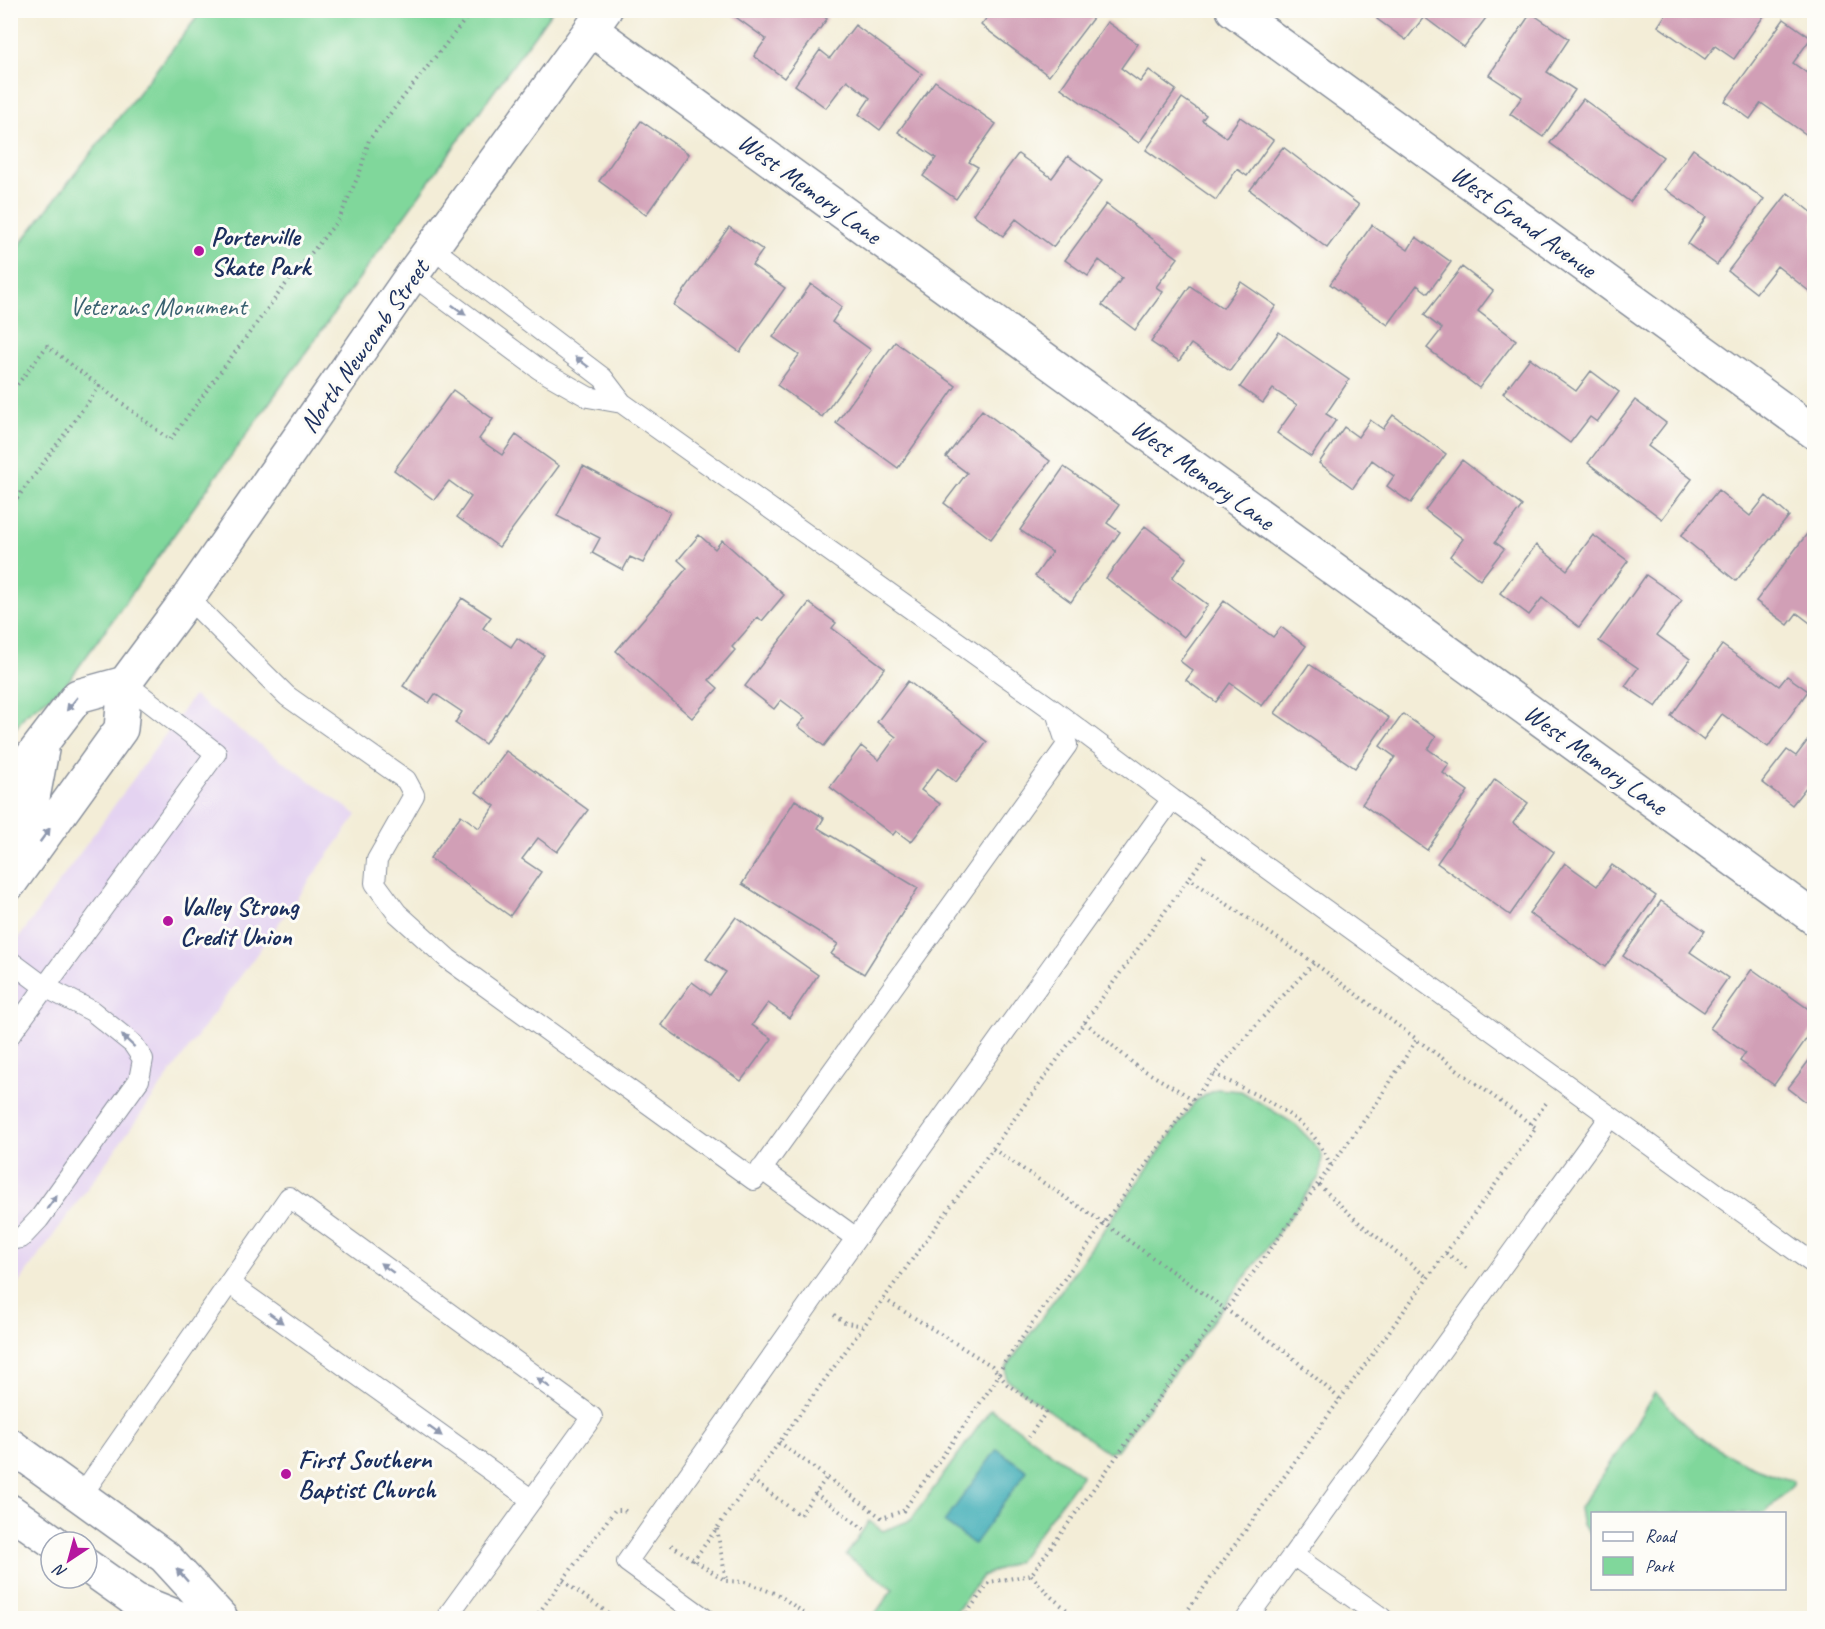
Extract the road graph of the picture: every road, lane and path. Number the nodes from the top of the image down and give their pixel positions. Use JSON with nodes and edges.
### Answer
{"nodes":[{"id":1,"x":473,"y":10,"type":"edge"},
{"id":2,"x":1233,"y":10,"type":"edge"},
{"id":3,"x":598,"y":20,"type":"edge"},
{"id":4,"x":432,"y":248,"type":"junction"},
{"id":5,"x":412,"y":275,"type":"junction"},
{"id":6,"x":100,"y":386,"type":"junction"},
{"id":7,"x":10,"y":394,"type":"edge"},
{"id":8,"x":622,"y":404,"type":"junction"},
{"id":9,"x":1815,"y":432,"type":"edge"},
{"id":10,"x":10,"y":508,"type":"edge"},
{"id":11,"x":189,"y":598,"type":"junction"},
{"id":12,"x":125,"y":683,"type":"junction"},
{"id":13,"x":1056,"y":712,"type":"junction"},
{"id":14,"x":44,"y":740,"type":"junction"},
{"id":15,"x":10,"y":785,"type":"edge"},
{"id":16,"x":1172,"y":799,"type":"junction"},
{"id":17,"x":10,"y":833,"type":"edge"},
{"id":18,"x":1220,"y":834,"type":"junction"},
{"id":19,"x":1190,"y":879,"type":"junction"},
{"id":20,"x":10,"y":883,"type":"edge"},
{"id":21,"x":1815,"y":918,"type":"edge"},
{"id":22,"x":10,"y":961,"type":"edge"},
{"id":23,"x":1314,"y":963,"type":"junction"},
{"id":24,"x":45,"y":987,"type":"junction"},
{"id":25,"x":1085,"y":1022,"type":"junction"},
{"id":26,"x":10,"y":1035,"type":"edge"},
{"id":27,"x":1417,"y":1039,"type":"junction"},
{"id":28,"x":1214,"y":1074,"type":"junction"},
{"id":29,"x":1193,"y":1099,"type":"junction"},
{"id":30,"x":1610,"y":1117,"type":"junction"},
{"id":31,"x":993,"y":1149,"type":"junction"},
{"id":32,"x":1331,"y":1166,"type":"junction"},
{"id":33,"x":761,"y":1169,"type":"junction"},
{"id":34,"x":1319,"y":1185,"type":"junction"},
{"id":35,"x":1105,"y":1224,"type":"junction"},
{"id":36,"x":856,"y":1238,"type":"junction"},
{"id":37,"x":10,"y":1240,"type":"edge"},
{"id":38,"x":1815,"y":1264,"type":"edge"},
{"id":39,"x":1428,"y":1278,"type":"junction"},
{"id":40,"x":229,"y":1284,"type":"junction"},
{"id":41,"x":884,"y":1299,"type":"junction"},
{"id":42,"x":1224,"y":1310,"type":"junction"},
{"id":43,"x":999,"y":1374,"type":"junction"},
{"id":44,"x":1340,"y":1399,"type":"junction"},
{"id":45,"x":1029,"y":1437,"type":"dead end"},
{"id":46,"x":779,"y":1442,"type":"junction"},
{"id":47,"x":10,"y":1445,"type":"edge"},
{"id":48,"x":827,"y":1477,"type":"junction"},
{"id":49,"x":752,"y":1480,"type":"junction"},
{"id":50,"x":816,"y":1493,"type":"junction"},
{"id":51,"x":81,"y":1496,"type":"junction"},
{"id":52,"x":532,"y":1500,"type":"junction"},
{"id":53,"x":10,"y":1511,"type":"edge"},
{"id":54,"x":717,"y":1529,"type":"junction"},
{"id":55,"x":864,"y":1529,"type":"dead end"},
{"id":56,"x":39,"y":1531,"type":"edge"},
{"id":57,"x":1293,"y":1555,"type":"junction"},
{"id":58,"x":693,"y":1561,"type":"dead end"},
{"id":59,"x":99,"y":1574,"type":"edge"},
{"id":60,"x":1031,"y":1575,"type":"junction"},
{"id":61,"x":563,"y":1581,"type":"dead end"},
{"id":62,"x":726,"y":1581,"type":"dead end"},
{"id":63,"x":180,"y":1618,"type":"edge"},
{"id":64,"x":221,"y":1618,"type":"edge"},
{"id":65,"x":446,"y":1618,"type":"edge"},
{"id":66,"x":615,"y":1618,"type":"edge"},
{"id":67,"x":701,"y":1618,"type":"edge"},
{"id":68,"x":963,"y":1618,"type":"edge"},
{"id":69,"x":1077,"y":1618,"type":"edge"},
{"id":70,"x":1182,"y":1618,"type":"edge"},
{"id":71,"x":1247,"y":1618,"type":"edge"},
{"id":72,"x":1382,"y":1618,"type":"edge"}],
"edges":[{"from":1,"to":6,"type":"path"},
{"from":2,"to":9,"type":"street","name":"West Grand Avenue"},
{"from":3,"to":4,"type":"street","name":"North Newcomb Street"},
{"from":3,"to":21,"type":"street","name":"West Memory Lane"},
{"from":4,"to":5,"type":"street","name":"North Newcomb Street"},
{"from":8,"to":4,"type":"lane","one_way":true},
{"from":5,"to":8,"type":"lane","one_way":true},
{"from":5,"to":11,"type":"street","name":"North Newcomb Street"},
{"from":6,"to":7,"type":"path"},
{"from":6,"to":10,"type":"path"},
{"from":8,"to":13,"type":"lane"},
{"from":11,"to":12,"type":"street","name":"North Newcomb Street"},
{"from":11,"to":33,"type":"lane"},
{"from":12,"to":14,"type":"street","one_way":true},
{"from":20,"to":12,"type":"street","one_way":true},
{"from":12,"to":24,"type":"lane"},
{"from":13,"to":16,"type":"lane"},
{"from":13,"to":33,"type":"lane"},
{"from":14,"to":15,"type":"street"},
{"from":14,"to":17,"type":"street"},
{"from":16,"to":18,"type":"lane"},
{"from":16,"to":36,"type":"lane"},
{"from":18,"to":19,"type":"path"},
{"from":18,"to":30,"type":"lane"},
{"from":19,"to":23,"type":"path"},
{"from":19,"to":25,"type":"path"},
{"from":22,"to":24,"type":"lane"},
{"from":23,"to":27,"type":"path"},
{"from":23,"to":28,"type":"path"},
{"from":24,"to":26,"type":"lane"},
{"from":37,"to":24,"type":"lane","one_way":true},
{"from":25,"to":29,"type":"path"},
{"from":25,"to":31,"type":"path"},
{"from":27,"to":32,"type":"path"},
{"from":27,"to":39,"type":"path"},
{"from":28,"to":29,"type":"path"},
{"from":28,"to":32,"type":"path"},
{"from":29,"to":35,"type":"path"},
{"from":30,"to":38,"type":"lane"},
{"from":30,"to":57,"type":"lane"},
{"from":31,"to":35,"type":"path"},
{"from":31,"to":41,"type":"path"},
{"from":32,"to":34,"type":"path"},
{"from":33,"to":36,"type":"lane"},
{"from":34,"to":39,"type":"path"},
{"from":34,"to":42,"type":"path"},
{"from":35,"to":42,"type":"path"},
{"from":35,"to":43,"type":"path"},
{"from":36,"to":67,"type":"lane"},
{"from":39,"to":44,"type":"path"},
{"from":40,"to":51,"type":"lane"},
{"from":40,"to":52,"type":"lane","one_way":true},
{"from":52,"to":40,"type":"lane","one_way":true},
{"from":41,"to":43,"type":"path"},
{"from":41,"to":46,"type":"path"},
{"from":42,"to":44,"type":"path"},
{"from":42,"to":60,"type":"path"},
{"from":43,"to":45,"type":"path"},
{"from":43,"to":48,"type":"path"},
{"from":44,"to":70,"type":"path"},
{"from":46,"to":48,"type":"path"},
{"from":46,"to":49,"type":"path"},
{"from":47,"to":51,"type":"street"},
{"from":48,"to":50,"type":"path"},
{"from":49,"to":50,"type":"path"},
{"from":49,"to":54,"type":"path"},
{"from":50,"to":55,"type":"path"},
{"from":64,"to":51,"type":"street","one_way":true},
{"from":52,"to":65,"type":"lane"},
{"from":53,"to":56,"type":"street"},
{"from":54,"to":58,"type":"path"},
{"from":54,"to":62,"type":"path"},
{"from":57,"to":71,"type":"lane"},
{"from":57,"to":72,"type":"lane"},
{"from":59,"to":63,"type":"street"},
{"from":60,"to":68,"type":"path"},
{"from":60,"to":69,"type":"path"},
{"from":61,"to":66,"type":"path"}]}
